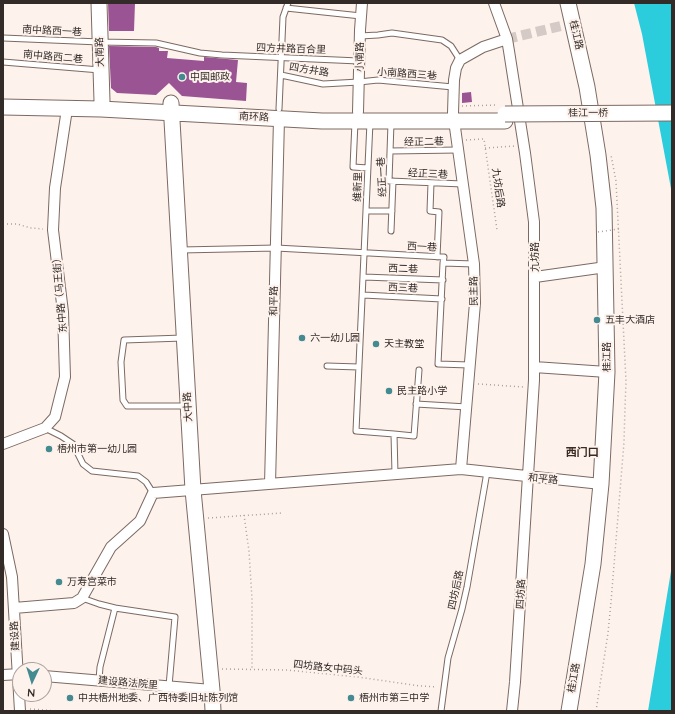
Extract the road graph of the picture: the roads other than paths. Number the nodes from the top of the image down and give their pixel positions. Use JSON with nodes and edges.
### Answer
{"nodes":[{"id":1,"x":99,"y":3,"type":"edge"},
{"id":2,"x":362,"y":3,"type":"edge"},
{"id":3,"x":494,"y":3,"type":"edge"},
{"id":4,"x":568,"y":3,"type":"edge"},
{"id":5,"x":287,"y":6,"type":"edge"},
{"id":6,"x":361,"y":16,"type":"junction"},
{"id":7,"x":360,"y":36,"type":"junction"},
{"id":8,"x":3,"y":38,"type":"edge"},
{"id":9,"x":506,"y":38,"type":"junction"},
{"id":10,"x":100,"y":42,"type":"junction"},
{"id":11,"x":222,"y":55,"type":"joint"},
{"id":12,"x":281,"y":58,"type":"junction"},
{"id":13,"x":460,"y":60,"type":"junction"},
{"id":14,"x":359,"y":61,"type":"junction"},
{"id":15,"x":3,"y":62,"type":"edge"},
{"id":16,"x":101,"y":70,"type":"junction"},
{"id":17,"x":281,"y":75,"type":"junction"},
{"id":18,"x":359,"y":82,"type":"junction"},
{"id":19,"x":453,"y":87,"type":"junction"},
{"id":20,"x":3,"y":98,"type":"edge"},
{"id":21,"x":102,"y":101,"type":"junction"},
{"id":22,"x":3,"y":107,"type":"edge"},
{"id":23,"x":170,"y":108,"type":"junction"},
{"id":24,"x":67,"y":109,"type":"junction"},
{"id":25,"x":453,"y":113,"type":"junction"},
{"id":26,"x":502,"y":113,"type":"junction"},
{"id":27,"x":672,"y":113,"type":"edge"},
{"id":28,"x":279,"y":114,"type":"junction"},
{"id":29,"x":356,"y":117,"type":"junction"},
{"id":30,"x":672,"y":120,"type":"edge"},
{"id":31,"x":370,"y":121,"type":"junction"},
{"id":32,"x":392,"y":121,"type":"junction"},
{"id":33,"x":457,"y":145,"type":"junction"},
{"id":34,"x":390,"y":151,"type":"junction"},
{"id":35,"x":368,"y":168,"type":"junction"},
{"id":36,"x":393,"y":181,"type":"junction"},
{"id":37,"x":431,"y":183,"type":"junction"},
{"id":38,"x":463,"y":184,"type":"junction"},
{"id":39,"x":366,"y":211,"type":"junction"},
{"id":40,"x":392,"y":211,"type":"junction"},
{"id":41,"x":391,"y":232,"type":"dead end"},
{"id":42,"x":276,"y":248,"type":"junction"},
{"id":43,"x":179,"y":250,"type":"junction"},
{"id":44,"x":365,"y":254,"type":"junction"},
{"id":45,"x":438,"y":257,"type":"junction"},
{"id":46,"x":443,"y":263,"type":"junction"},
{"id":47,"x":474,"y":264,"type":"junction"},
{"id":48,"x":606,"y":267,"type":"junction"},
{"id":49,"x":364,"y":277,"type":"junction"},
{"id":50,"x":535,"y":277,"type":"junction"},
{"id":51,"x":443,"y":280,"type":"junction"},
{"id":52,"x":362,"y":295,"type":"junction"},
{"id":53,"x":442,"y":299,"type":"junction"},
{"id":54,"x":184,"y":338,"type":"junction"},
{"id":55,"x":470,"y":365,"type":"junction"},
{"id":56,"x":327,"y":366,"type":"dead end"},
{"id":57,"x":359,"y":367,"type":"junction"},
{"id":58,"x":534,"y":367,"type":"junction"},
{"id":59,"x":419,"y":370,"type":"dead end"},
{"id":60,"x":607,"y":372,"type":"junction"},
{"id":61,"x":416,"y":404,"type":"junction"},
{"id":62,"x":188,"y":406,"type":"junction"},
{"id":63,"x":466,"y":407,"type":"junction"},
{"id":64,"x":45,"y":428,"type":"junction"},
{"id":65,"x":394,"y":434,"type":"junction"},
{"id":66,"x":3,"y":444,"type":"edge"},
{"id":67,"x":461,"y":469,"type":"junction"},
{"id":68,"x":487,"y":472,"type":"junction"},
{"id":69,"x":395,"y":474,"type":"junction"},
{"id":70,"x":528,"y":477,"type":"junction"},
{"id":71,"x":270,"y":484,"type":"junction"},
{"id":72,"x":601,"y":484,"type":"junction"},
{"id":73,"x":194,"y":490,"type":"junction"},
{"id":74,"x":153,"y":493,"type":"junction"},
{"id":75,"x":4,"y":541,"type":"edge"},
{"id":76,"x":82,"y":598,"type":"junction"},
{"id":77,"x":14,"y":608,"type":"junction"},
{"id":78,"x":115,"y":608,"type":"junction"},
{"id":79,"x":18,"y":662,"type":"edge"},
{"id":80,"x":52,"y":677,"type":"edge"},
{"id":81,"x":99,"y":680,"type":"junction"},
{"id":82,"x":170,"y":686,"type":"junction"},
{"id":83,"x":212,"y":690,"type":"junction"},
{"id":84,"x":213,"y":711,"type":"edge"},
{"id":85,"x":441,"y":711,"type":"edge"},
{"id":86,"x":512,"y":711,"type":"edge"},
{"id":87,"x":569,"y":711,"type":"edge"}],
"edges":[{"from":1,"to":10,"type":"street","name":"大南路"},
{"from":2,"to":6,"type":"street","name":"小南路"},
{"from":3,"to":9,"type":"street","name":"九坊路"},
{"from":4,"to":48,"type":"street","name":"桂江路"},
{"from":5,"to":6,"type":"lane"},
{"from":5,"to":12,"type":"lane","name":"四方井路"},
{"from":6,"to":7,"type":"street","name":"小南路"},
{"from":7,"to":13,"type":"lane"},
{"from":7,"to":14,"type":"street","name":"小南路"},
{"from":8,"to":10,"type":"lane","name":"南中路西一巷"},
{"from":9,"to":13,"type":"street"},
{"from":9,"to":50,"type":"street","name":"九坊路"},
{"from":10,"to":11,"type":"lane","name":"南中路西一巷"},
{"from":10,"to":16,"type":"street","name":"大南路"},
{"from":11,"to":12,"type":"lane","name":"四方井路百合里"},
{"from":12,"to":14,"type":"lane","name":"四方井路百合里"},
{"from":12,"to":17,"type":"lane","name":"四方井路"},
{"from":13,"to":19,"type":"street","name":"民主路"},
{"from":14,"to":18,"type":"street","name":"小南路"},
{"from":15,"to":16,"type":"lane","name":"南中路西二巷"},
{"from":16,"to":21,"type":"street","name":"大南路"},
{"from":17,"to":18,"type":"lane","name":"四方井路"},
{"from":17,"to":28,"type":"lane","name":"四方井路"},
{"from":18,"to":19,"type":"lane","name":"小南路西三巷"},
{"from":18,"to":29,"type":"street","name":"小南路"},
{"from":19,"to":25,"type":"street","name":"民主路"},
{"from":20,"to":21,"type":"street","name":"南环路"},
{"from":21,"to":23,"type":"street","name":"南环路"},
{"from":22,"to":24,"type":"street","name":"南环路"},
{"from":23,"to":24,"type":"street","name":"南环路"},
{"from":23,"to":28,"type":"street","name":"南环路"},
{"from":23,"to":43,"type":"street","name":"大中路"},
{"from":24,"to":64,"type":"street","name":"东中路（马王街）"},
{"from":25,"to":26,"type":"street","name":"南环路"},
{"from":25,"to":29,"type":"street","name":"南环路"},
{"from":25,"to":32,"type":"street","name":"南环路"},
{"from":25,"to":33,"type":"street","name":"民主路"},
{"from":26,"to":27,"type":"street","name":"桂江一桥","bridge":true},
{"from":26,"to":30,"type":"street","name":"桂江一桥"},
{"from":28,"to":29,"type":"street","name":"南环路"},
{"from":28,"to":42,"type":"street","name":"和平路"},
{"from":29,"to":31,"type":"street","name":"南环路"},
{"from":29,"to":35,"type":"lane"},
{"from":31,"to":32,"type":"street","name":"南环路"},
{"from":31,"to":35,"type":"lane","name":"维新里"},
{"from":32,"to":34,"type":"lane","name":"经正一巷"},
{"from":33,"to":34,"type":"lane","name":"经正二巷"},
{"from":33,"to":38,"type":"street","name":"民主路"},
{"from":34,"to":36,"type":"lane","name":"经正一巷"},
{"from":35,"to":39,"type":"lane","name":"维新里"},
{"from":36,"to":37,"type":"lane","name":"经正三巷"},
{"from":36,"to":40,"type":"lane","name":"经正一巷"},
{"from":37,"to":38,"type":"lane","name":"经正三巷"},
{"from":37,"to":45,"type":"lane"},
{"from":38,"to":47,"type":"street","name":"民主路"},
{"from":39,"to":40,"type":"lane"},
{"from":39,"to":44,"type":"lane","name":"维新里"},
{"from":40,"to":41,"type":"lane","name":"经正一巷"},
{"from":42,"to":43,"type":"lane","name":"西一巷"},
{"from":42,"to":44,"type":"lane","name":"西一巷"},
{"from":42,"to":71,"type":"street","name":"和平路"},
{"from":43,"to":54,"type":"street","name":"大中路"},
{"from":44,"to":45,"type":"lane","name":"西一巷"},
{"from":44,"to":49,"type":"lane","name":"维新里"},
{"from":45,"to":46,"type":"lane","name":"西一巷"},
{"from":46,"to":47,"type":"lane","name":"西一巷"},
{"from":46,"to":51,"type":"lane"},
{"from":47,"to":55,"type":"street","name":"民主路"},
{"from":48,"to":50,"type":"street"},
{"from":48,"to":60,"type":"street","name":"桂江路"},
{"from":49,"to":51,"type":"lane","name":"西二巷"},
{"from":49,"to":52,"type":"lane","name":"维新里"},
{"from":50,"to":58,"type":"street","name":"九坊路"},
{"from":51,"to":53,"type":"lane"},
{"from":52,"to":53,"type":"lane","name":"西三巷"},
{"from":52,"to":57,"type":"lane","name":"维新里"},
{"from":53,"to":55,"type":"lane"},
{"from":54,"to":62,"type":"street","name":"大中路"},
{"from":54,"to":62,"type":"lane"},
{"from":55,"to":63,"type":"street","name":"民主路"},
{"from":56,"to":57,"type":"lane"},
{"from":57,"to":65,"type":"lane","name":"维新里"},
{"from":58,"to":60,"type":"street"},
{"from":58,"to":70,"type":"street","name":"九坊路"},
{"from":59,"to":61,"type":"lane"},
{"from":60,"to":72,"type":"street","name":"桂江路"},
{"from":61,"to":63,"type":"lane"},
{"from":61,"to":65,"type":"lane"},
{"from":62,"to":73,"type":"street","name":"大中路"},
{"from":63,"to":67,"type":"street","name":"民主路"},
{"from":64,"to":66,"type":"street"},
{"from":64,"to":74,"type":"lane"},
{"from":65,"to":69,"type":"lane"},
{"from":67,"to":68,"type":"street","name":"和平路"},
{"from":67,"to":69,"type":"street","name":"和平路"},
{"from":68,"to":70,"type":"street","name":"和平路"},
{"from":68,"to":85,"type":"lane","name":"四坊后路"},
{"from":69,"to":71,"type":"street","name":"和平路"},
{"from":70,"to":72,"type":"street","name":"和平路"},
{"from":70,"to":86,"type":"street","name":"四坊路"},
{"from":71,"to":73,"type":"street","name":"和平路"},
{"from":72,"to":87,"type":"street","name":"桂江路"},
{"from":73,"to":74,"type":"street","name":"和平路"},
{"from":73,"to":83,"type":"street","name":"大中路"},
{"from":74,"to":76,"type":"street"},
{"from":75,"to":77,"type":"street","name":"建设路"},
{"from":76,"to":77,"type":"street"},
{"from":76,"to":78,"type":"lane"},
{"from":77,"to":79,"type":"street","name":"建设路"},
{"from":78,"to":81,"type":"lane"},
{"from":78,"to":82,"type":"lane"},
{"from":80,"to":81,"type":"street","name":"建设路法院里"},
{"from":81,"to":82,"type":"street","name":"建设路法院里"},
{"from":82,"to":83,"type":"street","name":"建设路法院里"},
{"from":83,"to":84,"type":"street","name":"大中路"}]}
